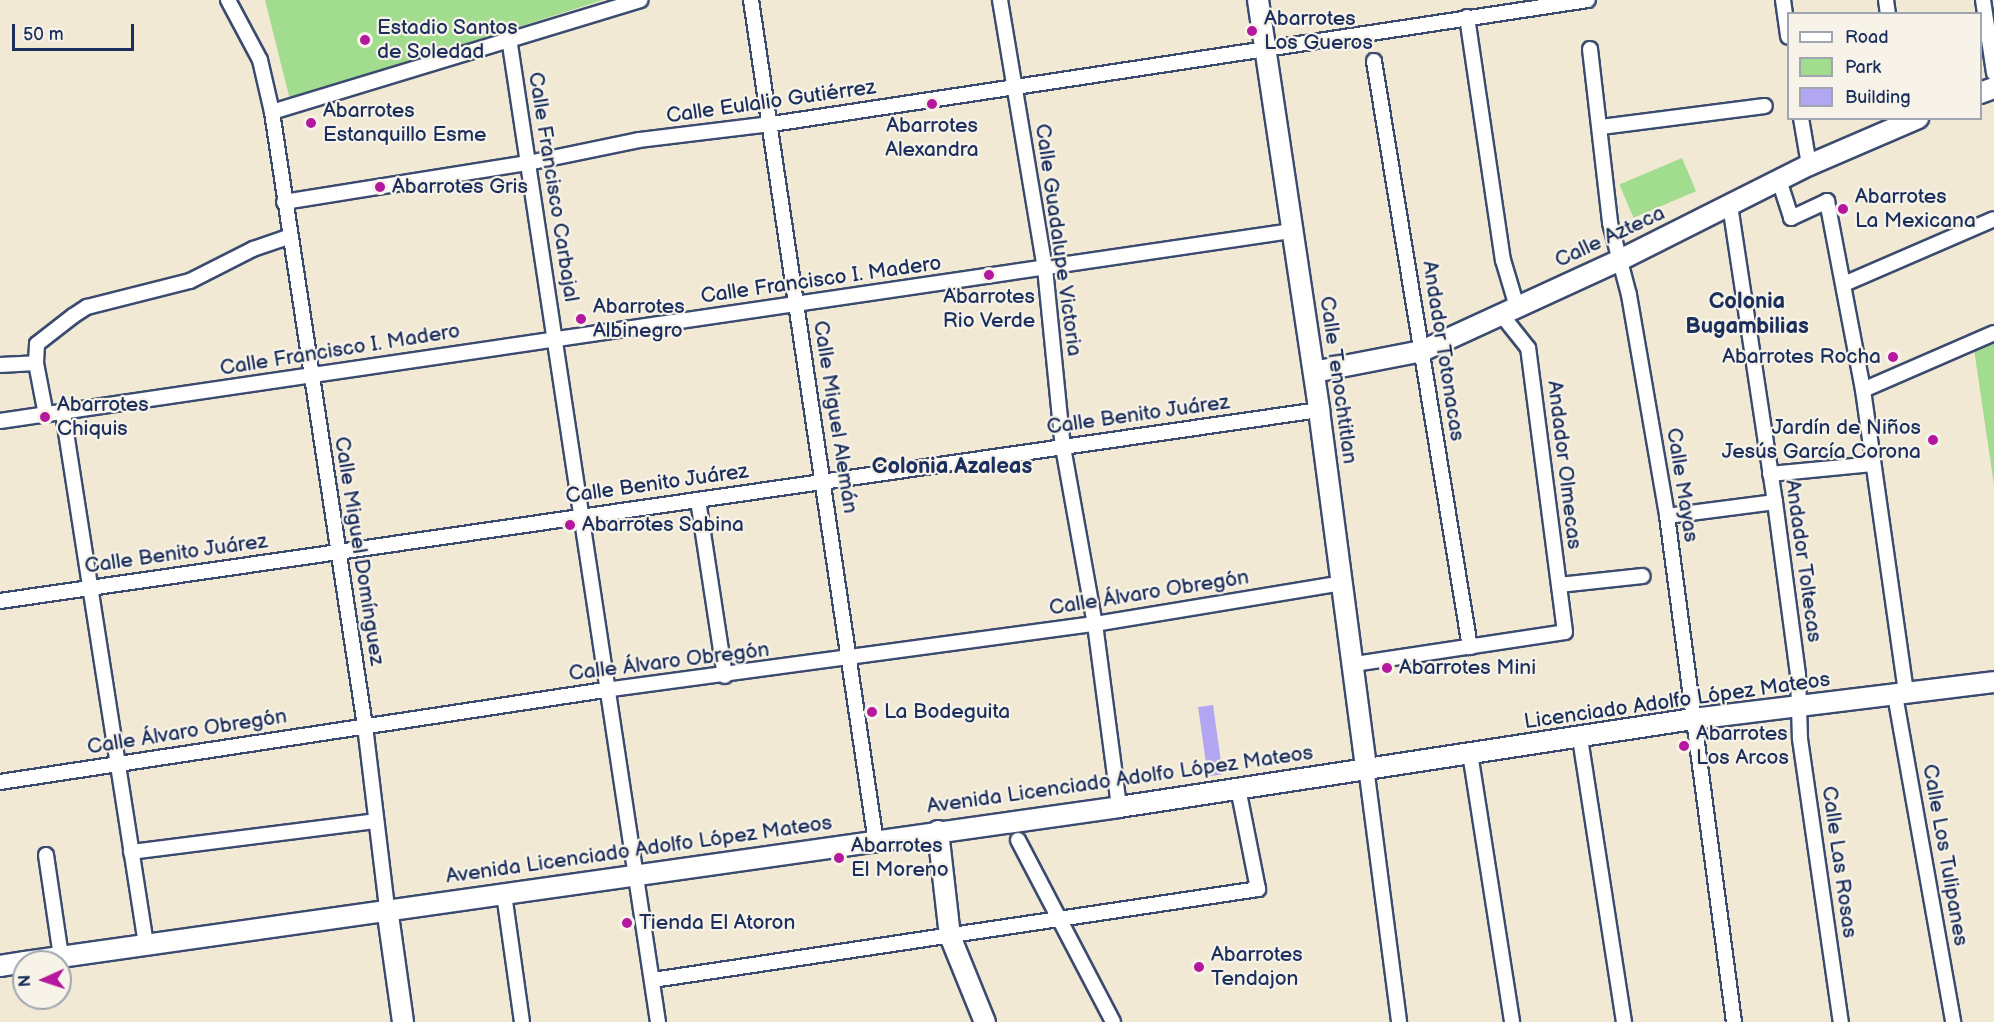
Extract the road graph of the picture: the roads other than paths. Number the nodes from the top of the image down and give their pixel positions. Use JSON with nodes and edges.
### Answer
{"nodes":[{"id":1,"x":228,"y":0,"type":"edge"},
{"id":2,"x":640,"y":0,"type":"edge"},
{"id":3,"x":751,"y":0,"type":"edge"},
{"id":4,"x":1000,"y":0,"type":"edge"},
{"id":5,"x":1258,"y":0,"type":"edge"},
{"id":6,"x":1588,"y":0,"type":"edge"},
{"id":7,"x":1783,"y":0,"type":"edge"},
{"id":8,"x":1983,"y":0,"type":"edge"},
{"id":9,"x":1520,"y":4,"type":"edge"},
{"id":10,"x":1467,"y":17,"type":"junction"},
{"id":11,"x":1787,"y":30,"type":"edge"},
{"id":12,"x":509,"y":38,"type":"junction"},
{"id":13,"x":1265,"y":46,"type":"junction"},
{"id":14,"x":1590,"y":49,"type":"dead end"},
{"id":15,"x":1374,"y":61,"type":"dead end"},
{"id":16,"x":1994,"y":73,"type":"edge"},
{"id":17,"x":1013,"y":88,"type":"junction"},
{"id":18,"x":1765,"y":106,"type":"dead end"},
{"id":19,"x":272,"y":112,"type":"junction"},
{"id":20,"x":1802,"y":120,"type":"edge"},
{"id":21,"x":1913,"y":120,"type":"edge"},
{"id":22,"x":772,"y":124,"type":"junction"},
{"id":23,"x":1601,"y":127,"type":"junction"},
{"id":24,"x":528,"y":163,"type":"junction"},
{"id":25,"x":1809,"y":165,"type":"junction"},
{"id":26,"x":1779,"y":180,"type":"junction"},
{"id":27,"x":284,"y":202,"type":"junction"},
{"id":28,"x":1730,"y":205,"type":"junction"},
{"id":29,"x":1994,"y":219,"type":"edge"},
{"id":30,"x":1292,"y":231,"type":"junction"},
{"id":31,"x":290,"y":236,"type":"junction"},
{"id":32,"x":1618,"y":261,"type":"junction"},
{"id":33,"x":1045,"y":268,"type":"junction"},
{"id":34,"x":1844,"y":284,"type":"junction"},
{"id":35,"x":797,"y":306,"type":"junction"},
{"id":36,"x":1509,"y":311,"type":"junction"},
{"id":37,"x":1994,"y":333,"type":"edge"},
{"id":38,"x":555,"y":338,"type":"junction"},
{"id":39,"x":1422,"y":351,"type":"junction"},
{"id":40,"x":36,"y":363,"type":"junction"},
{"id":41,"x":0,"y":365,"type":"edge"},
{"id":42,"x":1314,"y":372,"type":"junction"},
{"id":43,"x":311,"y":376,"type":"junction"},
{"id":44,"x":1863,"y":390,"type":"junction"},
{"id":45,"x":1319,"y":410,"type":"junction"},
{"id":46,"x":63,"y":413,"type":"junction"},
{"id":47,"x":45,"y":415,"type":"junction"},
{"id":48,"x":0,"y":421,"type":"edge"},
{"id":49,"x":1063,"y":447,"type":"junction"},
{"id":50,"x":1873,"y":464,"type":"junction"},
{"id":51,"x":1770,"y":474,"type":"junction"},
{"id":52,"x":823,"y":482,"type":"junction"},
{"id":53,"x":698,"y":500,"type":"junction"},
{"id":54,"x":1775,"y":502,"type":"junction"},
{"id":55,"x":579,"y":516,"type":"junction"},
{"id":56,"x":1667,"y":516,"type":"junction"},
{"id":57,"x":338,"y":553,"type":"junction"},
{"id":58,"x":1643,"y":576,"type":"dead end"},
{"id":59,"x":1343,"y":583,"type":"junction"},
{"id":60,"x":1559,"y":585,"type":"junction"},
{"id":61,"x":88,"y":588,"type":"junction"},
{"id":62,"x":0,"y":601,"type":"edge"},
{"id":63,"x":1095,"y":624,"type":"junction"},
{"id":64,"x":1470,"y":647,"type":"junction"},
{"id":65,"x":851,"y":660,"type":"junction"},
{"id":66,"x":1354,"y":664,"type":"junction"},
{"id":67,"x":725,"y":676,"type":"junction"},
{"id":68,"x":1994,"y":682,"type":"edge"},
{"id":69,"x":605,"y":690,"type":"junction"},
{"id":70,"x":1900,"y":694,"type":"junction"},
{"id":71,"x":1799,"y":708,"type":"junction"},
{"id":72,"x":1693,"y":719,"type":"junction"},
{"id":73,"x":365,"y":726,"type":"junction"},
{"id":74,"x":1580,"y":738,"type":"junction"},
{"id":75,"x":1470,"y":753,"type":"junction"},
{"id":76,"x":117,"y":765,"type":"junction"},
{"id":77,"x":1366,"y":767,"type":"junction"},
{"id":78,"x":0,"y":782,"type":"edge"},
{"id":79,"x":1238,"y":788,"type":"junction"},
{"id":80,"x":1119,"y":807,"type":"junction"},
{"id":81,"x":376,"y":821,"type":"junction"},
{"id":82,"x":938,"y":831,"type":"junction"},
{"id":83,"x":1018,"y":840,"type":"dead end"},
{"id":84,"x":876,"y":842,"type":"junction"},
{"id":85,"x":131,"y":852,"type":"junction"},
{"id":86,"x":46,"y":855,"type":"dead end"},
{"id":87,"x":635,"y":876,"type":"junction"},
{"id":88,"x":504,"y":894,"type":"junction"},
{"id":89,"x":387,"y":908,"type":"junction"},
{"id":90,"x":1061,"y":919,"type":"junction"},
{"id":91,"x":950,"y":936,"type":"junction"},
{"id":92,"x":146,"y":944,"type":"junction"},
{"id":93,"x":60,"y":950,"type":"edge"},
{"id":94,"x":72,"y":955,"type":"edge"},
{"id":95,"x":653,"y":981,"type":"junction"},
{"id":96,"x":403,"y":1022,"type":"edge"},
{"id":97,"x":522,"y":1022,"type":"edge"},
{"id":98,"x":658,"y":1022,"type":"edge"},
{"id":99,"x":985,"y":1022,"type":"edge"},
{"id":100,"x":1113,"y":1022,"type":"edge"},
{"id":101,"x":1399,"y":1022,"type":"edge"},
{"id":102,"x":1512,"y":1022,"type":"edge"},
{"id":103,"x":1624,"y":1022,"type":"edge"},
{"id":104,"x":1734,"y":1022,"type":"edge"},
{"id":105,"x":1840,"y":1022,"type":"edge"},
{"id":106,"x":1953,"y":1022,"type":"edge"}],
"edges":[{"from":1,"to":19,"type":"street","name":"Calle Miguel Domínguez"},
{"from":2,"to":12,"type":"street"},
{"from":3,"to":22,"type":"street","name":"Calle Miguel Alemán"},
{"from":4,"to":17,"type":"street","name":"Calle Guadalupe Victoria"},
{"from":5,"to":13,"type":"street","name":"Calle Tenochtitlan"},
{"from":6,"to":9,"type":"street","name":"Calle Eulalio Gutiérrez"},
{"from":7,"to":11,"type":"street"},
{"from":8,"to":16,"type":"street"},
{"from":9,"to":10,"type":"street","name":"Calle Eulalio Gutiérrez"},
{"from":10,"to":13,"type":"street","name":"Calle Eulalio Gutiérrez"},
{"from":10,"to":36,"type":"street","name":"Andador Olmecas"},
{"from":12,"to":19,"type":"street"},
{"from":12,"to":24,"type":"street","name":"Calle Francisco Carbajal"},
{"from":13,"to":17,"type":"street","name":"Calle Eulalio Gutiérrez"},
{"from":13,"to":30,"type":"street","name":"Calle Tenochtitlan"},
{"from":14,"to":23,"type":"street","name":"Calle Mayas"},
{"from":15,"to":39,"type":"street","name":"Andador Totonacas"},
{"from":17,"to":22,"type":"street","name":"Calle Eulalio Gutiérrez"},
{"from":17,"to":33,"type":"street","name":"Calle Guadalupe Victoria"},
{"from":18,"to":23,"type":"street"},
{"from":19,"to":27,"type":"street","name":"Calle Miguel Domínguez"},
{"from":20,"to":25,"type":"street"},
{"from":21,"to":25,"type":"street","name":"Calle Azteca"},
{"from":22,"to":24,"type":"street","name":"Calle Eulalio Gutiérrez"},
{"from":22,"to":35,"type":"street","name":"Calle Miguel Alemán"},
{"from":23,"to":32,"type":"street","name":"Calle Mayas"},
{"from":24,"to":27,"type":"street","name":"Calle Eulalio Gutiérrez"},
{"from":24,"to":38,"type":"street","name":"Calle Francisco Carbajal"},
{"from":25,"to":26,"type":"street","name":"Calle Azteca"},
{"from":26,"to":28,"type":"street","name":"Calle Azteca"},
{"from":26,"to":34,"type":"street","name":"Calle Los Tulipanes"},
{"from":27,"to":31,"type":"street","name":"Calle Miguel Domínguez"},
{"from":28,"to":32,"type":"street","name":"Calle Azteca"},
{"from":28,"to":51,"type":"street","name":"Andador Toltecas"},
{"from":29,"to":34,"type":"street"},
{"from":30,"to":33,"type":"street","name":"Calle Francisco I. Madero"},
{"from":30,"to":42,"type":"street","name":"Calle Tenochtitlan"},
{"from":31,"to":40,"type":"street"},
{"from":31,"to":43,"type":"street","name":"Calle Miguel Domínguez"},
{"from":32,"to":36,"type":"street","name":"Calle Azteca"},
{"from":32,"to":56,"type":"street","name":"Calle Mayas"},
{"from":33,"to":35,"type":"street","name":"Calle Francisco I. Madero"},
{"from":33,"to":49,"type":"street","name":"Calle Guadalupe Victoria"},
{"from":34,"to":44,"type":"street","name":"Calle Los Tulipanes"},
{"from":35,"to":38,"type":"street","name":"Calle Francisco I. Madero"},
{"from":35,"to":52,"type":"street","name":"Calle Miguel Alemán"},
{"from":36,"to":39,"type":"street","name":"Calle Azteca"},
{"from":36,"to":60,"type":"street","name":"Andador Olmecas"},
{"from":37,"to":44,"type":"street"},
{"from":38,"to":43,"type":"street","name":"Calle Francisco I. Madero"},
{"from":38,"to":55,"type":"street","name":"Calle Francisco Carbajal"},
{"from":39,"to":42,"type":"street","name":"Calle Azteca"},
{"from":39,"to":64,"type":"street","name":"Andador Totonacas"},
{"from":40,"to":41,"type":"street"},
{"from":40,"to":47,"type":"street"},
{"from":42,"to":45,"type":"street","name":"Calle Tenochtitlan"},
{"from":43,"to":46,"type":"street","name":"Calle Francisco I. Madero"},
{"from":43,"to":57,"type":"street","name":"Calle Miguel Domínguez"},
{"from":44,"to":50,"type":"street","name":"Calle Los Tulipanes"},
{"from":45,"to":49,"type":"street","name":"Calle Benito Juárez"},
{"from":45,"to":59,"type":"street","name":"Calle Tenochtitlan"},
{"from":46,"to":47,"type":"street","name":"Calle Francisco I. Madero"},
{"from":46,"to":61,"type":"street"},
{"from":47,"to":48,"type":"street","name":"Calle Francisco I. Madero"},
{"from":49,"to":52,"type":"street","name":"Calle Benito Juárez"},
{"from":49,"to":63,"type":"street","name":"Calle Guadalupe Victoria"},
{"from":50,"to":51,"type":"street"},
{"from":50,"to":70,"type":"street","name":"Calle Los Tulipanes"},
{"from":51,"to":54,"type":"street","name":"Andador Toltecas"},
{"from":52,"to":53,"type":"street","name":"Calle Benito Juárez"},
{"from":52,"to":65,"type":"street","name":"Calle Miguel Alemán"},
{"from":53,"to":55,"type":"street","name":"Calle Benito Juárez"},
{"from":53,"to":67,"type":"street"},
{"from":54,"to":56,"type":"street"},
{"from":54,"to":71,"type":"street","name":"Andador Toltecas"},
{"from":55,"to":57,"type":"street","name":"Calle Benito Juárez"},
{"from":55,"to":69,"type":"street","name":"Calle Francisco Carbajal"},
{"from":56,"to":72,"type":"street","name":"Calle Mayas"},
{"from":57,"to":61,"type":"street","name":"Calle Benito Juárez"},
{"from":57,"to":73,"type":"street","name":"Calle Miguel Domínguez"},
{"from":58,"to":60,"type":"street"},
{"from":59,"to":63,"type":"street","name":"Calle Álvaro Obregón"},
{"from":59,"to":66,"type":"street","name":"Calle Tenochtitlan"},
{"from":60,"to":64,"type":"street","name":"Andador Olmecas"},
{"from":61,"to":62,"type":"street","name":"Calle Benito Juárez"},
{"from":61,"to":76,"type":"street"},
{"from":63,"to":65,"type":"street","name":"Calle Álvaro Obregón"},
{"from":63,"to":80,"type":"street","name":"Calle Guadalupe Victoria"},
{"from":64,"to":66,"type":"street"},
{"from":65,"to":67,"type":"street","name":"Calle Álvaro Obregón"},
{"from":65,"to":84,"type":"street","name":"Calle Miguel Alemán"},
{"from":66,"to":77,"type":"street","name":"Calle Tenochtitlan"},
{"from":67,"to":69,"type":"street","name":"Calle Álvaro Obregón"},
{"from":68,"to":70,"type":"street","name":"Licenciado Adolfo López Mateos"},
{"from":69,"to":73,"type":"street","name":"Calle Álvaro Obregón"},
{"from":69,"to":87,"type":"street","name":"Calle Francisco Carbajal"},
{"from":70,"to":71,"type":"street","name":"Licenciado Adolfo López Mateos"},
{"from":70,"to":106,"type":"street","name":"Calle Los Tulipanes"},
{"from":71,"to":72,"type":"street","name":"Licenciado Adolfo López Mateos"},
{"from":71,"to":105,"type":"street","name":"Calle Las Rosas"},
{"from":72,"to":74,"type":"street","name":"Licenciado Adolfo López Mateos"},
{"from":72,"to":104,"type":"street","name":"Calle Mayas"},
{"from":73,"to":76,"type":"street","name":"Calle Álvaro Obregón"},
{"from":73,"to":81,"type":"street","name":"Calle Miguel Domínguez"},
{"from":74,"to":75,"type":"street","name":"Licenciado Adolfo López Mateos"},
{"from":74,"to":103,"type":"street"},
{"from":75,"to":77,"type":"street","name":"Licenciado Adolfo López Mateos"},
{"from":75,"to":102,"type":"street"},
{"from":76,"to":78,"type":"street","name":"Calle Álvaro Obregón"},
{"from":76,"to":85,"type":"street"},
{"from":77,"to":79,"type":"street","name":"Avenida Licenciado Adolfo López Mateos"},
{"from":77,"to":101,"type":"street"},
{"from":79,"to":80,"type":"street","name":"Avenida Licenciado Adolfo López Mateos"},
{"from":79,"to":90,"type":"street"},
{"from":80,"to":82,"type":"street","name":"Avenida Licenciado Adolfo López Mateos"},
{"from":81,"to":85,"type":"street"},
{"from":81,"to":89,"type":"street","name":"Calle Miguel Domínguez"},
{"from":82,"to":84,"type":"street","name":"Avenida Licenciado Adolfo López Mateos"},
{"from":82,"to":91,"type":"street"},
{"from":83,"to":90,"type":"street"},
{"from":84,"to":87,"type":"street","name":"Avenida Licenciado Adolfo López Mateos"},
{"from":85,"to":92,"type":"street"},
{"from":86,"to":93,"type":"street"},
{"from":87,"to":88,"type":"street","name":"Avenida Licenciado Adolfo López Mateos"},
{"from":87,"to":95,"type":"street","name":"Calle Francisco Carbajal"},
{"from":88,"to":89,"type":"street","name":"Avenida Licenciado Adolfo López Mateos"},
{"from":88,"to":97,"type":"street"},
{"from":89,"to":92,"type":"street","name":"Avenida Licenciado Adolfo López Mateos"},
{"from":89,"to":96,"type":"street"},
{"from":90,"to":91,"type":"street"},
{"from":90,"to":100,"type":"street"},
{"from":91,"to":95,"type":"street"},
{"from":91,"to":99,"type":"street"},
{"from":92,"to":94,"type":"street","name":"Avenida Licenciado Adolfo López Mateos"},
{"from":95,"to":98,"type":"street","name":"Calle Francisco Carbajal"}]}
